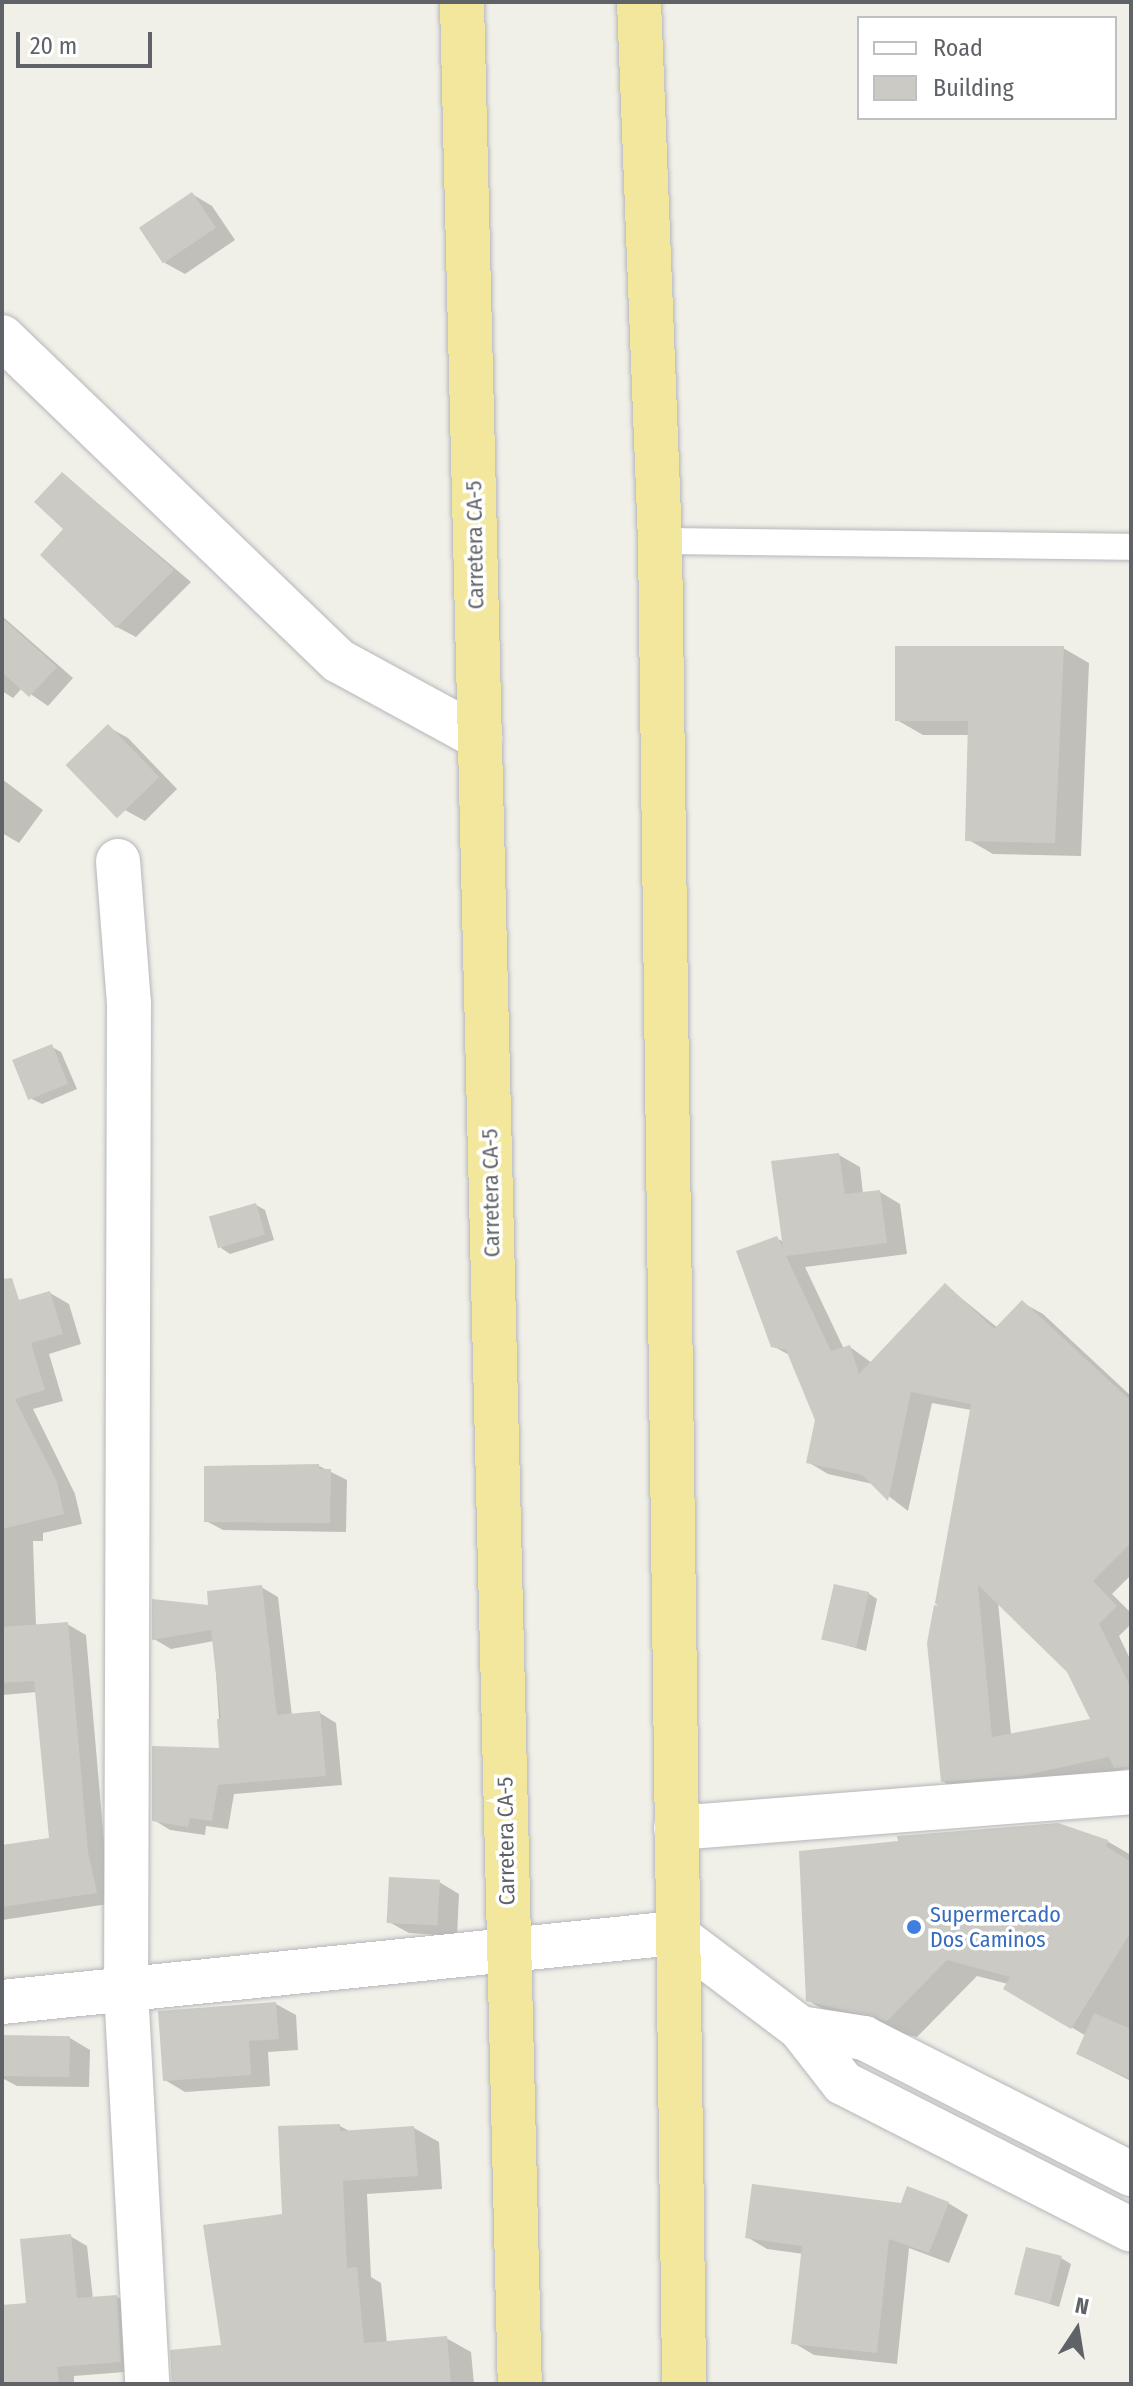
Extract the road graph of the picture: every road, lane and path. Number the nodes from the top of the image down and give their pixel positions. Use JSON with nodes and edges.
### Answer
{"nodes":[{"id":1,"x":462,"y":2,"type":"edge"},
{"id":2,"x":639,"y":2,"type":"edge"},
{"id":3,"x":2,"y":337,"type":"edge"},
{"id":4,"x":660,"y":541,"type":"junction"},
{"id":5,"x":1131,"y":547,"type":"edge"},
{"id":6,"x":480,"y":738,"type":"junction"},
{"id":7,"x":118,"y":861,"type":"dead end"},
{"id":8,"x":1112,"y":1795,"type":"edge"},
{"id":9,"x":1131,"y":1820,"type":"edge"},
{"id":10,"x":676,"y":1828,"type":"junction"},
{"id":11,"x":674,"y":1933,"type":"junction"},
{"id":12,"x":509,"y":1951,"type":"junction"},
{"id":13,"x":126,"y":1990,"type":"junction"},
{"id":14,"x":2,"y":2002,"type":"edge"},
{"id":15,"x":800,"y":2028,"type":"junction"},
{"id":16,"x":1131,"y":2174,"type":"edge"},
{"id":17,"x":1131,"y":2230,"type":"edge"},
{"id":18,"x":147,"y":2384,"type":"edge"},
{"id":19,"x":520,"y":2384,"type":"edge"},
{"id":20,"x":684,"y":2384,"type":"edge"}],
"edges":[{"from":1,"to":6,"type":"highway","name":"Carretera CA-5"},
{"from":2,"to":4,"type":"highway"},
{"from":3,"to":6,"type":"street"},
{"from":4,"to":5,"type":"lane"},
{"from":4,"to":10,"type":"highway"},
{"from":6,"to":12,"type":"highway","name":"Carretera CA-5"},
{"from":7,"to":13,"type":"street"},
{"from":8,"to":9,"type":"street"},
{"from":8,"to":10,"type":"street"},
{"from":10,"to":11,"type":"highway"},
{"from":11,"to":12,"type":"street"},
{"from":11,"to":15,"type":"street"},
{"from":11,"to":20,"type":"highway"},
{"from":12,"to":13,"type":"street"},
{"from":12,"to":19,"type":"highway","name":"Carretera CA-5"},
{"from":13,"to":14,"type":"street"},
{"from":13,"to":18,"type":"street"},
{"from":15,"to":16,"type":"street"},
{"from":15,"to":17,"type":"street"}]}
